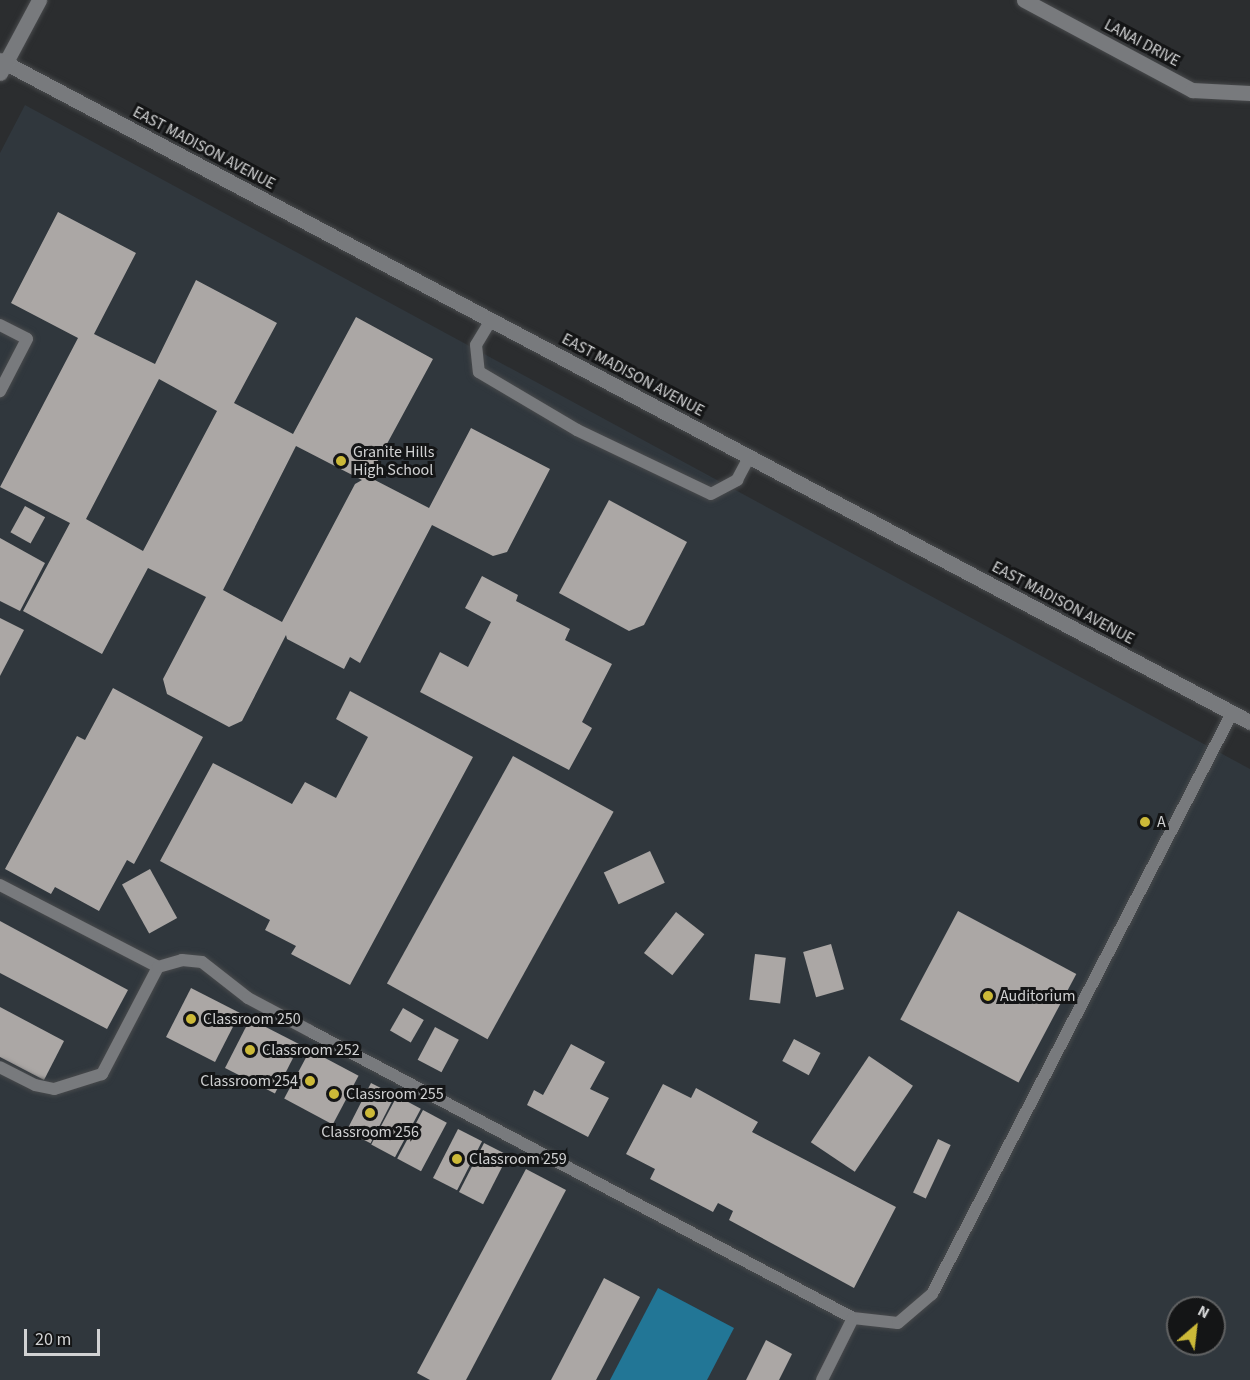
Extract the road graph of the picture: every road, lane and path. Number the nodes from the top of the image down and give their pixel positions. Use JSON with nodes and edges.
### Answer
{"nodes":[{"id":1,"x":39,"y":0,"type":"edge"},
{"id":2,"x":1024,"y":0,"type":"edge"},
{"id":3,"x":2,"y":65,"type":"edge"},
{"id":4,"x":1250,"y":93,"type":"edge"},
{"id":5,"x":491,"y":320,"type":"junction"},
{"id":6,"x":0,"y":325,"type":"edge"},
{"id":7,"x":0,"y":391,"type":"edge"},
{"id":8,"x":749,"y":457,"type":"junction"},
{"id":9,"x":1232,"y":713,"type":"junction"},
{"id":10,"x":1250,"y":723,"type":"edge"},
{"id":11,"x":0,"y":885,"type":"edge"},
{"id":12,"x":158,"y":967,"type":"junction"},
{"id":13,"x":0,"y":1067,"type":"edge"},
{"id":14,"x":853,"y":1318,"type":"junction"},
{"id":15,"x":822,"y":1380,"type":"edge"}],
"edges":[{"from":1,"to":3,"type":"street"},
{"from":2,"to":4,"type":"street","name":"LANAI DRIVE"},
{"from":3,"to":5,"type":"street","name":"EAST MADISON AVENUE"},
{"from":5,"to":8,"type":"street","name":"EAST MADISON AVENUE"},
{"from":5,"to":8,"type":"lane"},
{"from":6,"to":7,"type":"lane"},
{"from":8,"to":9,"type":"street","name":"EAST MADISON AVENUE"},
{"from":9,"to":10,"type":"street","name":"EAST MADISON AVENUE"},
{"from":9,"to":14,"type":"lane"},
{"from":11,"to":12,"type":"lane"},
{"from":12,"to":13,"type":"lane"},
{"from":12,"to":14,"type":"lane"},
{"from":14,"to":15,"type":"lane"}]}
